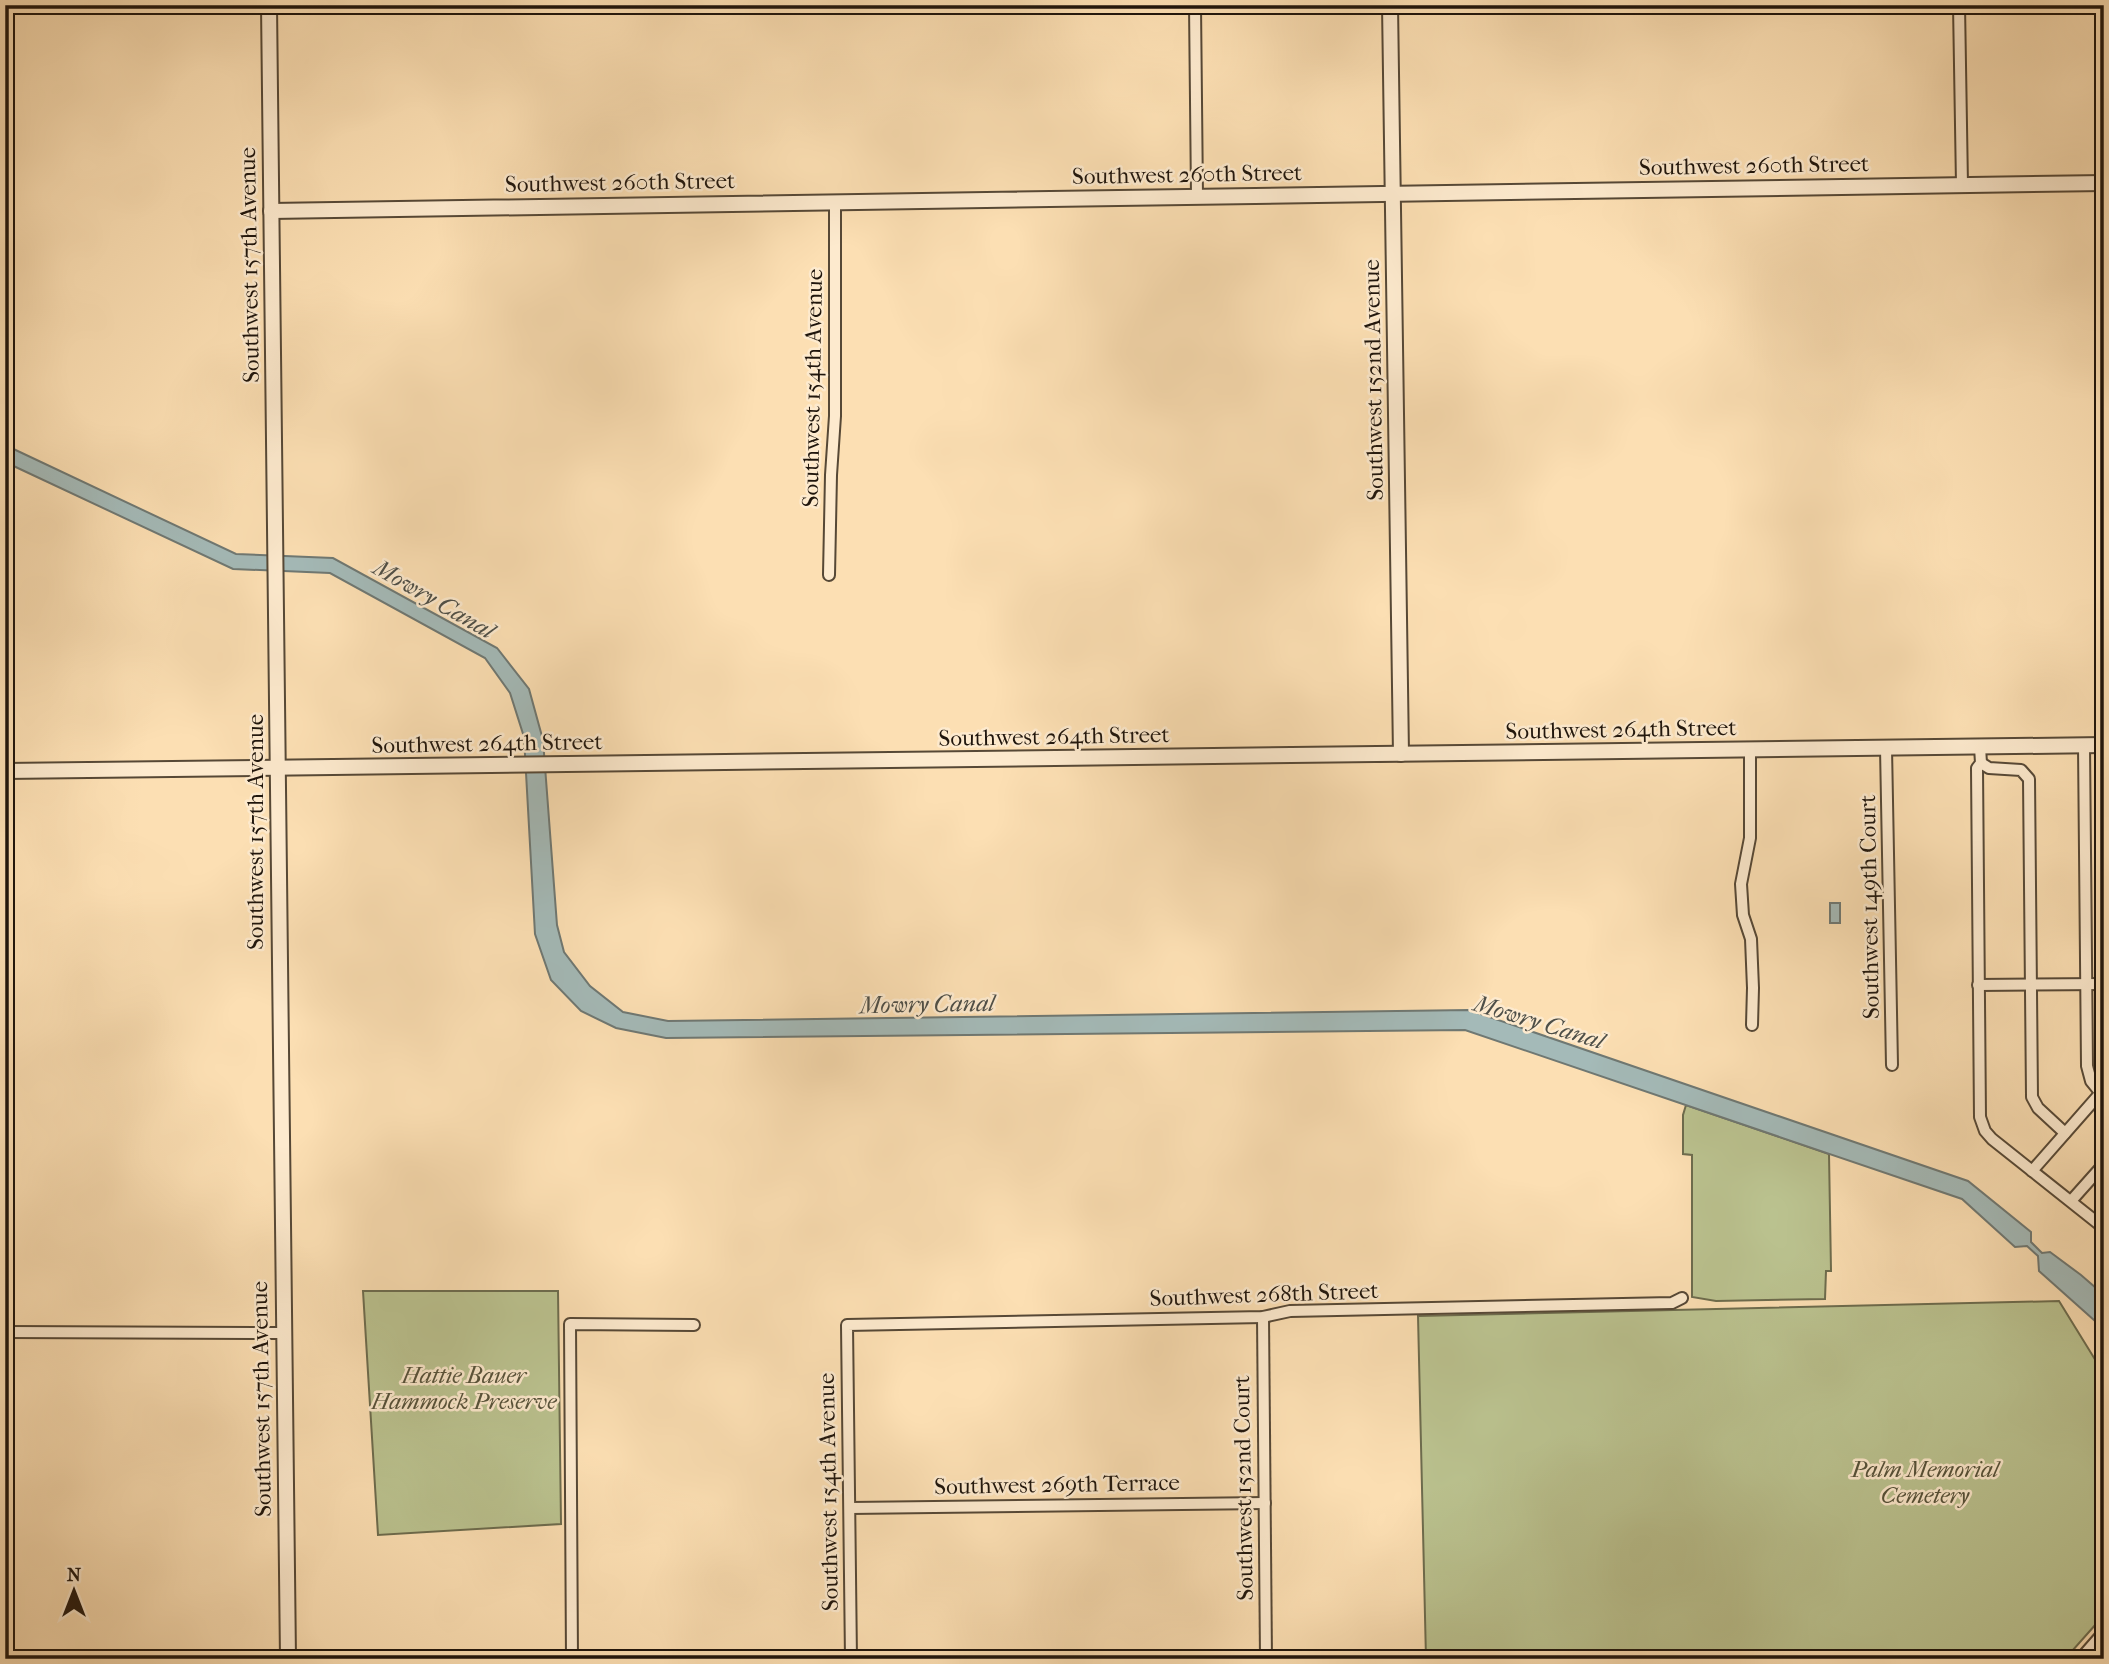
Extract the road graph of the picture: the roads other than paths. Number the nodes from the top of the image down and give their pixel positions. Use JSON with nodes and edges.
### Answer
{"nodes":[{"id":1,"x":269,"y":5,"type":"edge"},
{"id":2,"x":1195,"y":5,"type":"edge"},
{"id":3,"x":1390,"y":5,"type":"edge"},
{"id":4,"x":1959,"y":5,"type":"edge"},
{"id":5,"x":2104,"y":183,"type":"edge"},
{"id":6,"x":1962,"y":185,"type":"junction"},
{"id":7,"x":1394,"y":193,"type":"junction"},
{"id":8,"x":1197,"y":197,"type":"junction"},
{"id":9,"x":835,"y":201,"type":"junction"},
{"id":10,"x":271,"y":211,"type":"junction"},
{"id":11,"x":829,"y":575,"type":"dead end"},
{"id":12,"x":2084,"y":745,"type":"junction"},
{"id":13,"x":2104,"y":745,"type":"edge"},
{"id":14,"x":1980,"y":747,"type":"junction"},
{"id":15,"x":1886,"y":748,"type":"junction"},
{"id":16,"x":1750,"y":750,"type":"junction"},
{"id":17,"x":1401,"y":754,"type":"junction"},
{"id":18,"x":1981,"y":763,"type":"junction"},
{"id":19,"x":276,"y":768,"type":"junction"},
{"id":20,"x":5,"y":771,"type":"edge"},
{"id":21,"x":2086,"y":984,"type":"junction"},
{"id":22,"x":2104,"y":984,"type":"edge"},
{"id":23,"x":1978,"y":985,"type":"junction"},
{"id":24,"x":2031,"y":985,"type":"junction"},
{"id":25,"x":1752,"y":1025,"type":"dead end"},
{"id":26,"x":1892,"y":1065,"type":"dead end"},
{"id":27,"x":2102,"y":1093,"type":"edge"},
{"id":28,"x":2065,"y":1133,"type":"junction"},
{"id":29,"x":2104,"y":1164,"type":"edge"},
{"id":30,"x":2032,"y":1171,"type":"junction"},
{"id":31,"x":2071,"y":1201,"type":"junction"},
{"id":32,"x":2104,"y":1228,"type":"edge"},
{"id":33,"x":1682,"y":1298,"type":"dead end"},
{"id":34,"x":1263,"y":1317,"type":"junction"},
{"id":35,"x":694,"y":1325,"type":"dead end"},
{"id":36,"x":847,"y":1325,"type":"joint"},
{"id":37,"x":5,"y":1332,"type":"edge"},
{"id":38,"x":283,"y":1334,"type":"junction"},
{"id":39,"x":1265,"y":1503,"type":"junction"},
{"id":40,"x":850,"y":1508,"type":"junction"},
{"id":41,"x":2104,"y":1635,"type":"edge"},
{"id":42,"x":288,"y":1659,"type":"edge"},
{"id":43,"x":572,"y":1659,"type":"edge"},
{"id":44,"x":851,"y":1659,"type":"edge"},
{"id":45,"x":1266,"y":1659,"type":"edge"},
{"id":46,"x":2082,"y":1659,"type":"edge"}],
"edges":[{"from":1,"to":10,"type":"street","name":"Southwest 157th Avenue"},
{"from":2,"to":8,"type":"street"},
{"from":3,"to":7,"type":"street","name":"Southwest 152nd Avenue"},
{"from":4,"to":6,"type":"street"},
{"from":5,"to":6,"type":"street","name":"Southwest 260th Street"},
{"from":6,"to":7,"type":"street","name":"Southwest 260th Street"},
{"from":7,"to":8,"type":"street","name":"Southwest 260th Street"},
{"from":7,"to":17,"type":"street","name":"Southwest 152nd Avenue"},
{"from":8,"to":9,"type":"street","name":"Southwest 260th Street"},
{"from":9,"to":10,"type":"street","name":"Southwest 260th Street"},
{"from":9,"to":11,"type":"street","name":"Southwest 154th Avenue"},
{"from":10,"to":19,"type":"street","name":"Southwest 157th Avenue"},
{"from":12,"to":13,"type":"street","name":"Southwest 264th Street"},
{"from":12,"to":14,"type":"street","name":"Southwest 264th Street"},
{"from":12,"to":21,"type":"street"},
{"from":14,"to":15,"type":"street","name":"Southwest 264th Street"},
{"from":14,"to":18,"type":"street"},
{"from":15,"to":16,"type":"street","name":"Southwest 264th Street"},
{"from":15,"to":26,"type":"street","name":"Southwest 149th Court"},
{"from":16,"to":17,"type":"street","name":"Southwest 264th Street"},
{"from":16,"to":25,"type":"street"},
{"from":17,"to":19,"type":"street","name":"Southwest 264th Street"},
{"from":18,"to":23,"type":"street"},
{"from":18,"to":24,"type":"street"},
{"from":19,"to":20,"type":"street","name":"Southwest 264th Street"},
{"from":19,"to":38,"type":"street","name":"Southwest 157th Avenue"},
{"from":21,"to":22,"type":"street"},
{"from":21,"to":24,"type":"street"},
{"from":21,"to":27,"type":"street"},
{"from":23,"to":24,"type":"street"},
{"from":23,"to":30,"type":"street"},
{"from":24,"to":28,"type":"street"},
{"from":27,"to":28,"type":"street"},
{"from":28,"to":30,"type":"street"},
{"from":29,"to":31,"type":"street"},
{"from":30,"to":31,"type":"street"},
{"from":31,"to":32,"type":"street"},
{"from":33,"to":34,"type":"street","name":"Southwest 268th Street"},
{"from":34,"to":36,"type":"street","name":"Southwest 268th Street"},
{"from":34,"to":39,"type":"street","name":"Southwest 152nd Court"},
{"from":35,"to":43,"type":"street"},
{"from":36,"to":40,"type":"street","name":"Southwest 154th Avenue"},
{"from":37,"to":38,"type":"street"},
{"from":38,"to":42,"type":"street","name":"Southwest 157th Avenue"},
{"from":39,"to":40,"type":"street","name":"Southwest 269th Terrace"},
{"from":39,"to":45,"type":"street","name":"Southwest 152nd Court"},
{"from":40,"to":44,"type":"street","name":"Southwest 154th Avenue"},
{"from":41,"to":46,"type":"street"}]}
